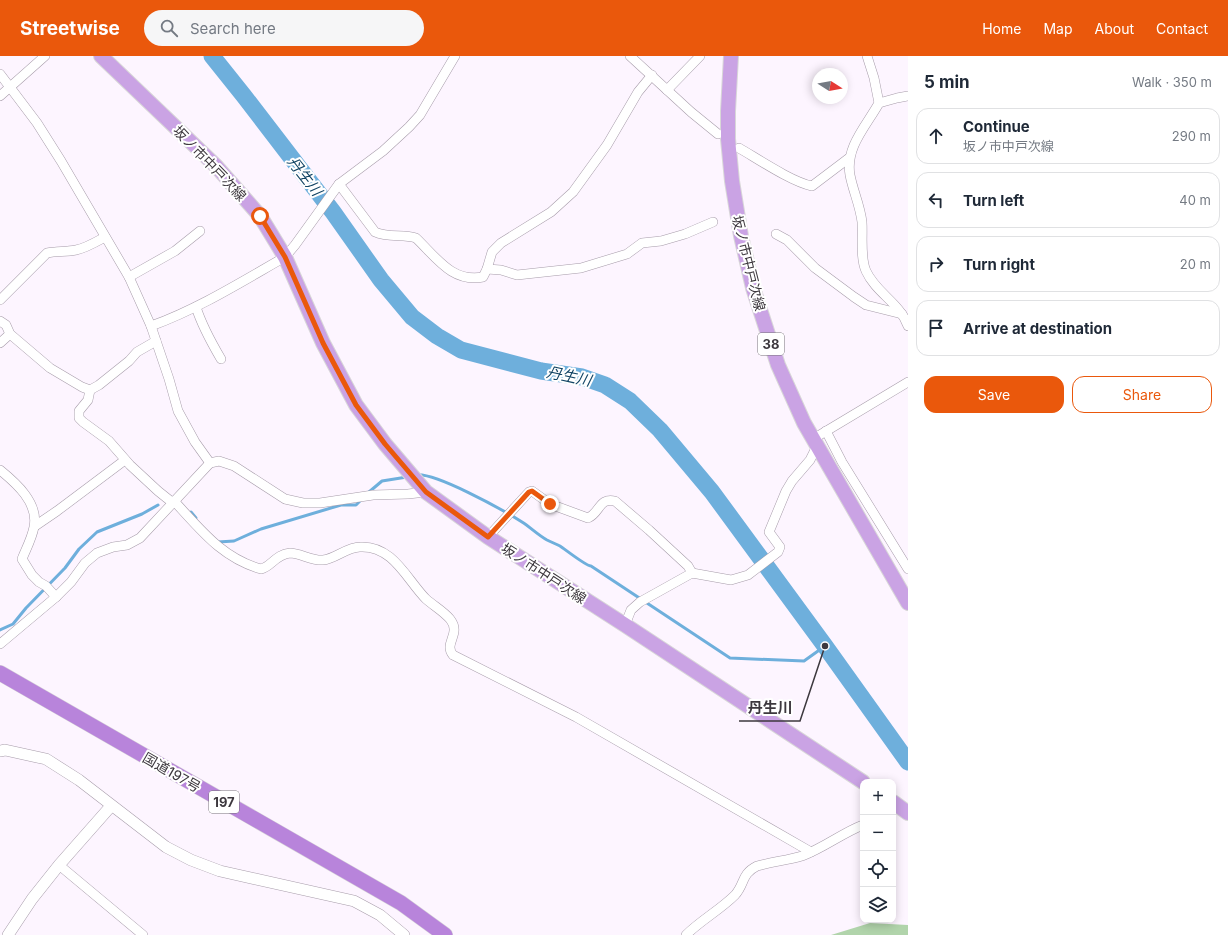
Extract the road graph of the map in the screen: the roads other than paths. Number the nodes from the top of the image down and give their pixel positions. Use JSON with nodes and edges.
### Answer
{"nodes":[{"id":1,"x":45,"y":56,"type":"edge"},
{"id":2,"x":101,"y":56,"type":"edge"},
{"id":3,"x":455,"y":56,"type":"edge"},
{"id":4,"x":630,"y":56,"type":"edge"},
{"id":5,"x":700,"y":56,"type":"edge"},
{"id":6,"x":731,"y":56,"type":"edge"},
{"id":7,"x":868,"y":56,"type":"edge"},
{"id":8,"x":0,"y":74,"type":"edge"},
{"id":9,"x":652,"y":75,"type":"junction"},
{"id":10,"x":9,"y":86,"type":"junction"},
{"id":11,"x":667,"y":90,"type":"junction"},
{"id":12,"x":0,"y":96,"type":"edge"},
{"id":13,"x":908,"y":96,"type":"edge"},
{"id":14,"x":880,"y":103,"type":"junction"},
{"id":15,"x":718,"y":134,"type":"dead end"},
{"id":16,"x":739,"y":148,"type":"dead end"},
{"id":17,"x":849,"y":158,"type":"junction"},
{"id":18,"x":338,"y":185,"type":"junction"},
{"id":19,"x":713,"y":222,"type":"dead end"},
{"id":20,"x":200,"y":231,"type":"dead end"},
{"id":21,"x":776,"y":234,"type":"dead end"},
{"id":22,"x":105,"y":237,"type":"junction"},
{"id":23,"x":285,"y":257,"type":"junction"},
{"id":24,"x":488,"y":269,"type":"junction"},
{"id":25,"x":129,"y":277,"type":"junction"},
{"id":26,"x":0,"y":300,"type":"edge"},
{"id":27,"x":196,"y":307,"type":"junction"},
{"id":28,"x":902,"y":314,"type":"junction"},
{"id":29,"x":0,"y":321,"type":"edge"},
{"id":30,"x":151,"y":326,"type":"junction"},
{"id":31,"x":908,"y":326,"type":"edge"},
{"id":32,"x":10,"y":334,"type":"junction"},
{"id":33,"x":156,"y":342,"type":"junction"},
{"id":34,"x":0,"y":343,"type":"edge"},
{"id":35,"x":221,"y":359,"type":"dead end"},
{"id":36,"x":908,"y":382,"type":"edge"},
{"id":37,"x":90,"y":390,"type":"junction"},
{"id":38,"x":826,"y":431,"type":"junction"},
{"id":39,"x":815,"y":442,"type":"junction"},
{"id":40,"x":126,"y":460,"type":"junction"},
{"id":41,"x":210,"y":463,"type":"junction"},
{"id":42,"x":0,"y":470,"type":"edge"},
{"id":43,"x":426,"y":492,"type":"junction"},
{"id":44,"x":174,"y":502,"type":"junction"},
{"id":45,"x":34,"y":526,"type":"junction"},
{"id":46,"x":488,"y":537,"type":"junction"},
{"id":47,"x":908,"y":569,"type":"edge"},
{"id":48,"x":692,"y":573,"type":"junction"},
{"id":49,"x":55,"y":596,"type":"junction"},
{"id":50,"x":908,"y":603,"type":"edge"},
{"id":51,"x":625,"y":625,"type":"junction"},
{"id":52,"x":0,"y":644,"type":"edge"},
{"id":53,"x":0,"y":673,"type":"edge"},
{"id":54,"x":0,"y":751,"type":"edge"},
{"id":55,"x":860,"y":780,"type":"edge"},
{"id":56,"x":111,"y":806,"type":"junction"},
{"id":57,"x":860,"y":826,"type":"edge"},
{"id":58,"x":811,"y":852,"type":"junction"},
{"id":59,"x":59,"y":865,"type":"junction"},
{"id":60,"x":8,"y":935,"type":"edge"},
{"id":61,"x":143,"y":935,"type":"edge"},
{"id":62,"x":404,"y":935,"type":"edge"},
{"id":63,"x":445,"y":935,"type":"edge"},
{"id":64,"x":686,"y":935,"type":"edge"}],
"edges":[{"from":1,"to":10,"type":"street"},
{"from":2,"to":23,"type":"main road","name":"坂ノ市中戸次線"},
{"from":3,"to":18,"type":"street"},
{"from":4,"to":9,"type":"street"},
{"from":5,"to":11,"type":"street"},
{"from":6,"to":39,"type":"main road","name":"坂ノ市中戸次線","number":"38"},
{"from":7,"to":14,"type":"street"},
{"from":8,"to":10,"type":"street"},
{"from":9,"to":11,"type":"street"},
{"from":9,"to":24,"type":"street"},
{"from":10,"to":12,"type":"street"},
{"from":10,"to":22,"type":"street"},
{"from":11,"to":15,"type":"street"},
{"from":13,"to":14,"type":"street"},
{"from":14,"to":17,"type":"street"},
{"from":16,"to":17,"type":"street"},
{"from":17,"to":28,"type":"street"},
{"from":18,"to":23,"type":"street"},
{"from":18,"to":24,"type":"street"},
{"from":19,"to":24,"type":"street"},
{"from":20,"to":25,"type":"street"},
{"from":21,"to":28,"type":"street"},
{"from":22,"to":25,"type":"street"},
{"from":22,"to":26,"type":"street"},
{"from":23,"to":27,"type":"street"},
{"from":23,"to":43,"type":"main road","name":"坂ノ市中戸次線"},
{"from":25,"to":30,"type":"street"},
{"from":27,"to":30,"type":"street"},
{"from":27,"to":35,"type":"street"},
{"from":28,"to":31,"type":"street"},
{"from":29,"to":32,"type":"street"},
{"from":30,"to":33,"type":"street"},
{"from":32,"to":34,"type":"street"},
{"from":32,"to":37,"type":"street"},
{"from":33,"to":37,"type":"street"},
{"from":33,"to":41,"type":"street"},
{"from":36,"to":38,"type":"street"},
{"from":37,"to":40,"type":"street"},
{"from":38,"to":39,"type":"street"},
{"from":38,"to":47,"type":"street"},
{"from":39,"to":48,"type":"street"},
{"from":39,"to":50,"type":"main road","name":"坂ノ市中戸次線","number":"38"},
{"from":40,"to":44,"type":"street"},
{"from":40,"to":45,"type":"street"},
{"from":41,"to":43,"type":"street"},
{"from":41,"to":44,"type":"street"},
{"from":42,"to":45,"type":"street"},
{"from":43,"to":46,"type":"main road","name":"坂ノ市中戸次線"},
{"from":44,"to":49,"type":"street"},
{"from":44,"to":58,"type":"street"},
{"from":45,"to":49,"type":"street"},
{"from":46,"to":48,"type":"street"},
{"from":46,"to":51,"type":"main road","name":"坂ノ市中戸次線"},
{"from":48,"to":51,"type":"street"},
{"from":49,"to":52,"type":"street"},
{"from":51,"to":55,"type":"main road","name":"坂ノ市中戸次線"},
{"from":53,"to":63,"type":"highway","name":"国道197号","number":"197"},
{"from":54,"to":56,"type":"street"},
{"from":56,"to":59,"type":"street"},
{"from":56,"to":62,"type":"street"},
{"from":57,"to":58,"type":"street"},
{"from":58,"to":64,"type":"street"},
{"from":59,"to":60,"type":"street"},
{"from":59,"to":61,"type":"street"}]}
